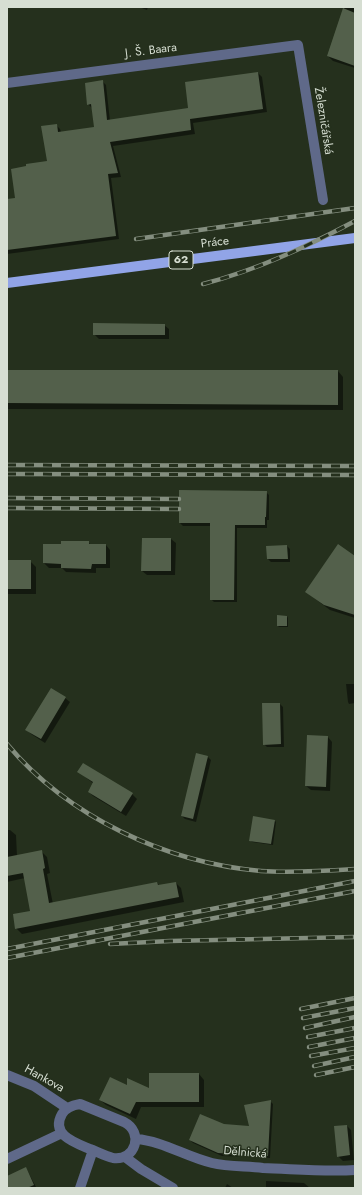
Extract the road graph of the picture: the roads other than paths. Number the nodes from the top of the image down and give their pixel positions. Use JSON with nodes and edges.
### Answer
{"nodes":[{"id":1,"x":298,"y":45,"type":"joint"},
{"id":2,"x":7,"y":83,"type":"edge"},
{"id":3,"x":323,"y":200,"type":"dead end"},
{"id":4,"x":355,"y":238,"type":"edge"},
{"id":5,"x":7,"y":283,"type":"edge"},
{"id":6,"x":7,"y":1074,"type":"edge"},
{"id":7,"x":67,"y":1108,"type":"junction"},
{"id":8,"x":62,"y":1133,"type":"junction"},
{"id":9,"x":136,"y":1139,"type":"junction"},
{"id":10,"x":93,"y":1150,"type":"junction"},
{"id":11,"x":124,"y":1157,"type":"junction"},
{"id":12,"x":7,"y":1159,"type":"edge"},
{"id":13,"x":355,"y":1170,"type":"edge"},
{"id":14,"x":80,"y":1188,"type":"edge"},
{"id":15,"x":172,"y":1188,"type":"edge"}],
"edges":[{"from":1,"to":2,"type":"street","name":"J. Š. Baara"},
{"from":1,"to":3,"type":"street","name":"Železničářská"},
{"from":4,"to":5,"type":"main road","name":"Práce","number":"62"},
{"from":6,"to":7,"type":"street","name":"Hankova"},
{"from":7,"to":8,"type":"street"},
{"from":7,"to":9,"type":"street"},
{"from":8,"to":10,"type":"street"},
{"from":8,"to":12,"type":"street"},
{"from":9,"to":11,"type":"street"},
{"from":9,"to":13,"type":"street","name":"Dělnická"},
{"from":10,"to":11,"type":"street"},
{"from":10,"to":14,"type":"street"},
{"from":11,"to":15,"type":"street"}]}
